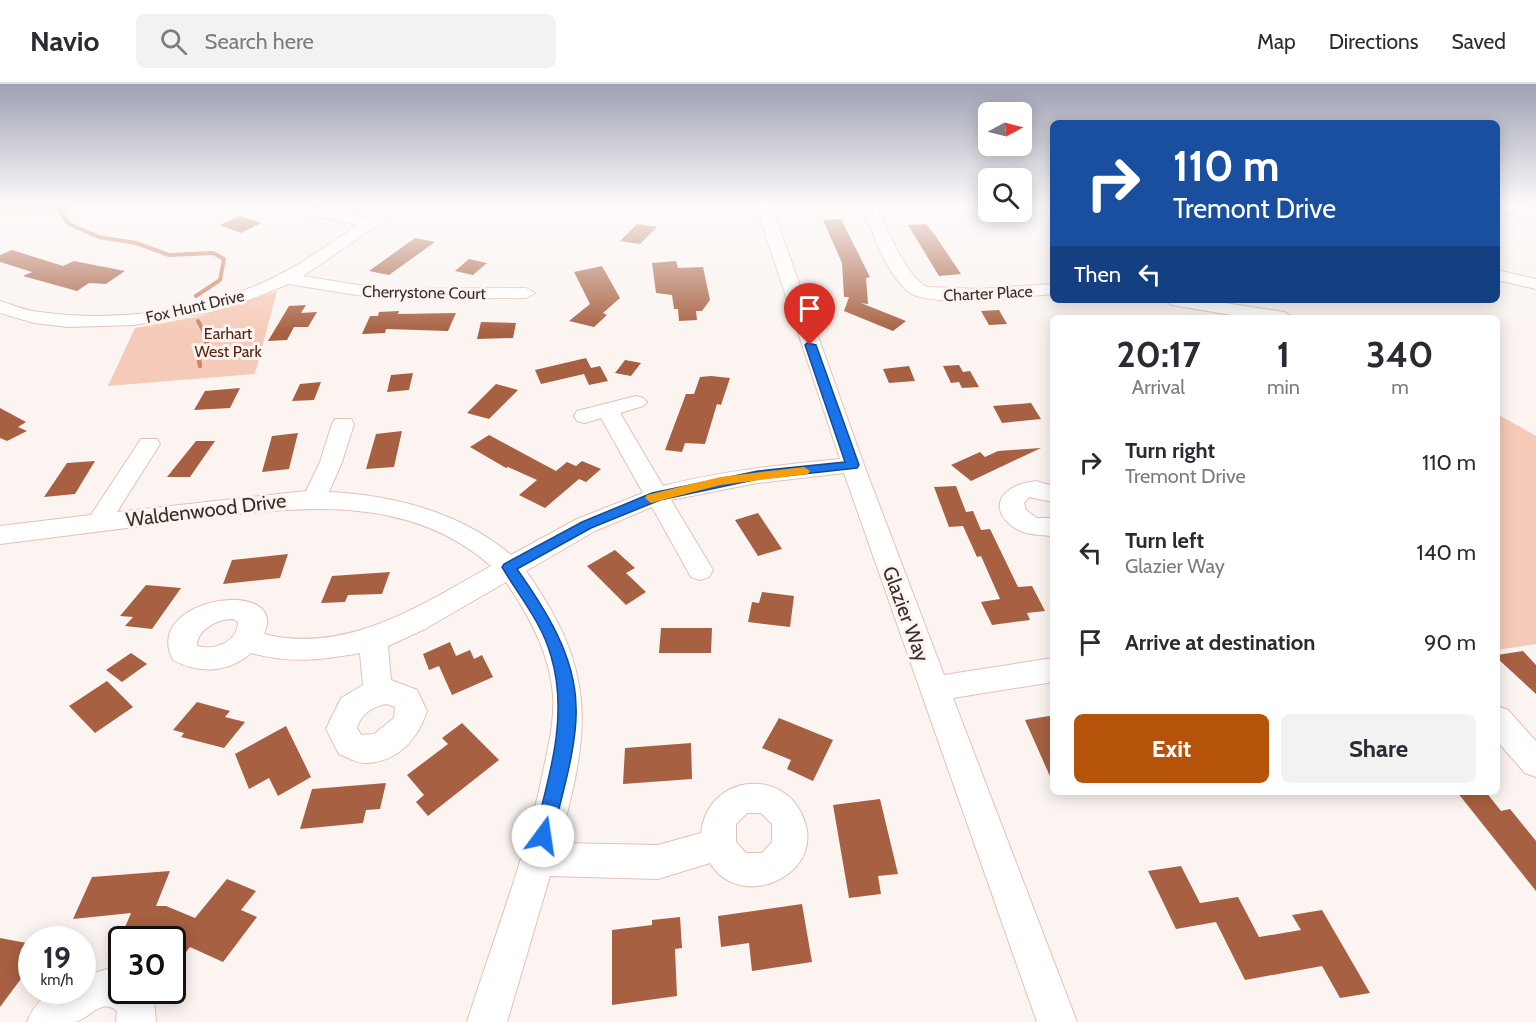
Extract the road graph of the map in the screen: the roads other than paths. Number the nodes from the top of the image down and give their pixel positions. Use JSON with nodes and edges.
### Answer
{"nodes":[{"id":1,"x":334,"y":247,"type":"edge"},
{"id":2,"x":778,"y":247,"type":"edge"},
{"id":3,"x":890,"y":247,"type":"edge"},
{"id":4,"x":1500,"y":276,"type":"edge"},
{"id":5,"x":287,"y":278,"type":"junction"},
{"id":6,"x":1536,"y":284,"type":"edge"},
{"id":7,"x":1050,"y":289,"type":"edge"},
{"id":8,"x":526,"y":293,"type":"dead end"},
{"id":9,"x":1177,"y":305,"type":"edge"},
{"id":10,"x":0,"y":307,"type":"edge"},
{"id":11,"x":1259,"y":315,"type":"edge"},
{"id":12,"x":636,"y":402,"type":"dead end"},
{"id":13,"x":343,"y":424,"type":"dead end"},
{"id":14,"x":149,"y":444,"type":"dead end"},
{"id":15,"x":853,"y":465,"type":"junction"},
{"id":16,"x":1050,"y":493,"type":"edge"},
{"id":17,"x":657,"y":496,"type":"junction"},
{"id":18,"x":313,"y":501,"type":"junction"},
{"id":19,"x":100,"y":523,"type":"junction"},
{"id":20,"x":1050,"y":527,"type":"edge"},
{"id":21,"x":0,"y":535,"type":"edge"},
{"id":22,"x":509,"y":567,"type":"junction"},
{"id":23,"x":700,"y":570,"type":"dead end"},
{"id":24,"x":373,"y":640,"type":"junction"},
{"id":25,"x":246,"y":641,"type":"dead end"},
{"id":26,"x":1050,"y":670,"type":"edge"},
{"id":27,"x":934,"y":689,"type":"junction"},
{"id":28,"x":378,"y":692,"type":"dead end"},
{"id":29,"x":1500,"y":722,"type":"edge"},
{"id":30,"x":1536,"y":763,"type":"edge"},
{"id":31,"x":718,"y":844,"type":"dead end"},
{"id":32,"x":537,"y":859,"type":"junction"},
{"id":33,"x":47,"y":1022,"type":"edge"},
{"id":34,"x":136,"y":1022,"type":"edge"},
{"id":35,"x":487,"y":1022,"type":"edge"},
{"id":36,"x":1057,"y":1022,"type":"edge"}],
"edges":[{"from":1,"to":5,"type":"street","name":"Fox Hunt Drive"},
{"from":2,"to":15,"type":"street","name":"Glazier Way"},
{"from":3,"to":7,"type":"street","name":"Charter Place"},
{"from":4,"to":6,"type":"street"},
{"from":5,"to":8,"type":"street","name":"Cherrystone Court"},
{"from":5,"to":10,"type":"street","name":"Fox Hunt Drive"},
{"from":9,"to":11,"type":"street"},
{"from":12,"to":17,"type":"street"},
{"from":13,"to":18,"type":"street","name":"Waldenwood Drive"},
{"from":14,"to":19,"type":"street","name":"Waldenwood Drive"},
{"from":15,"to":17,"type":"street"},
{"from":15,"to":27,"type":"street","name":"Glazier Way"},
{"from":16,"to":20,"type":"street"},
{"from":17,"to":22,"type":"street"},
{"from":17,"to":23,"type":"street"},
{"from":18,"to":19,"type":"street","name":"Waldenwood Drive"},
{"from":18,"to":22,"type":"street","name":"Waldenwood Drive"},
{"from":19,"to":21,"type":"street","name":"Waldenwood Drive"},
{"from":22,"to":24,"type":"street"},
{"from":22,"to":32,"type":"street","name":"Waldenwood Drive"},
{"from":24,"to":25,"type":"street"},
{"from":24,"to":28,"type":"street"},
{"from":26,"to":27,"type":"street"},
{"from":27,"to":36,"type":"street","name":"Glazier Way"},
{"from":29,"to":30,"type":"street"},
{"from":31,"to":32,"type":"street"},
{"from":32,"to":35,"type":"street","name":"Waldenwood Drive"},
{"from":33,"to":34,"type":"street"}]}
